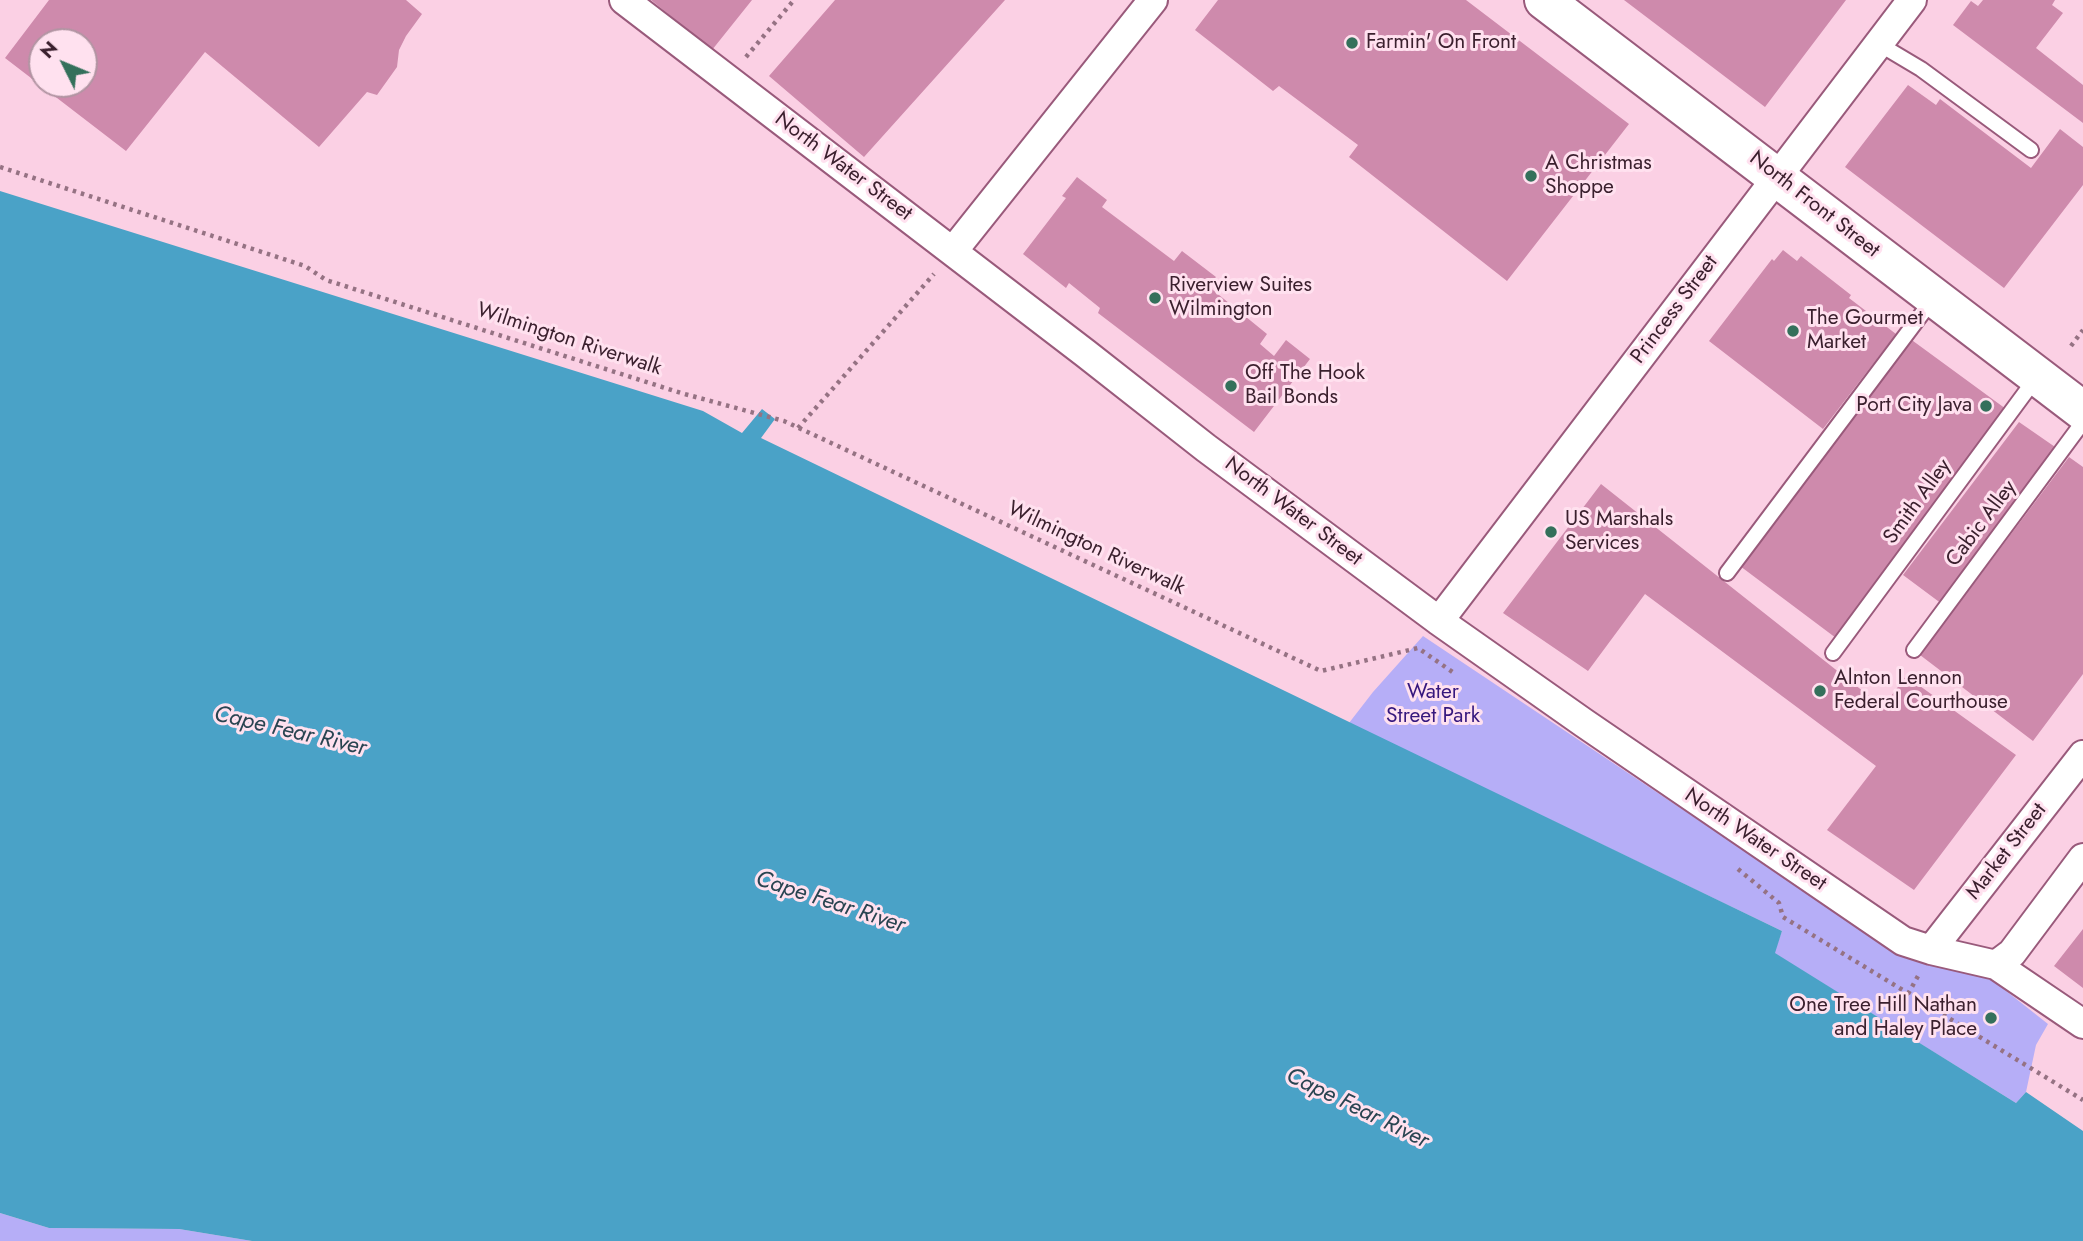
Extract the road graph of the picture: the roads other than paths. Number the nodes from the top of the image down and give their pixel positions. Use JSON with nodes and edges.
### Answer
{"nodes":[{"id":1,"x":624,"y":0,"type":"edge"},
{"id":2,"x":1153,"y":0,"type":"edge"},
{"id":3,"x":1544,"y":0,"type":"edge"},
{"id":4,"x":1912,"y":0,"type":"edge"},
{"id":5,"x":1879,"y":44,"type":"junction"},
{"id":6,"x":2031,"y":150,"type":"dead end"},
{"id":7,"x":1777,"y":177,"type":"junction"},
{"id":8,"x":953,"y":251,"type":"junction"},
{"id":9,"x":1934,"y":298,"type":"junction"},
{"id":10,"x":2037,"y":376,"type":"junction"},
{"id":11,"x":2083,"y":411,"type":"edge"},
{"id":12,"x":2083,"y":422,"type":"edge"},
{"id":13,"x":1727,"y":573,"type":"dead end"},
{"id":14,"x":1439,"y":621,"type":"junction"},
{"id":15,"x":1914,"y":650,"type":"dead end"},
{"id":16,"x":1833,"y":653,"type":"dead end"},
{"id":17,"x":2083,"y":755,"type":"edge"},
{"id":18,"x":2083,"y":858,"type":"edge"},
{"id":19,"x":1931,"y":950,"type":"junction"},
{"id":20,"x":1996,"y":965,"type":"junction"},
{"id":21,"x":2083,"y":1024,"type":"edge"}],
"edges":[{"from":1,"to":8,"type":"street","name":"North Water Street"},
{"from":2,"to":8,"type":"street"},
{"from":3,"to":7,"type":"main road","name":"North Front Street"},
{"from":4,"to":5,"type":"street","name":"Princess Street"},
{"from":5,"to":6,"type":"lane"},
{"from":5,"to":7,"type":"street","name":"Princess Street"},
{"from":7,"to":9,"type":"main road","name":"North Front Street"},
{"from":7,"to":14,"type":"street","name":"Princess Street"},
{"from":8,"to":14,"type":"street","name":"North Water Street"},
{"from":9,"to":10,"type":"main road","name":"North Front Street"},
{"from":9,"to":13,"type":"lane"},
{"from":10,"to":11,"type":"main road","name":"North Front Street"},
{"from":10,"to":16,"type":"lane","name":"Smith Alley"},
{"from":12,"to":15,"type":"lane","name":"Cabic Alley"},
{"from":14,"to":19,"type":"street","name":"North Water Street"},
{"from":17,"to":19,"type":"street","name":"Market Street"},
{"from":18,"to":20,"type":"street"},
{"from":19,"to":20,"type":"street","name":"North Water Street"},
{"from":20,"to":21,"type":"street"}]}
